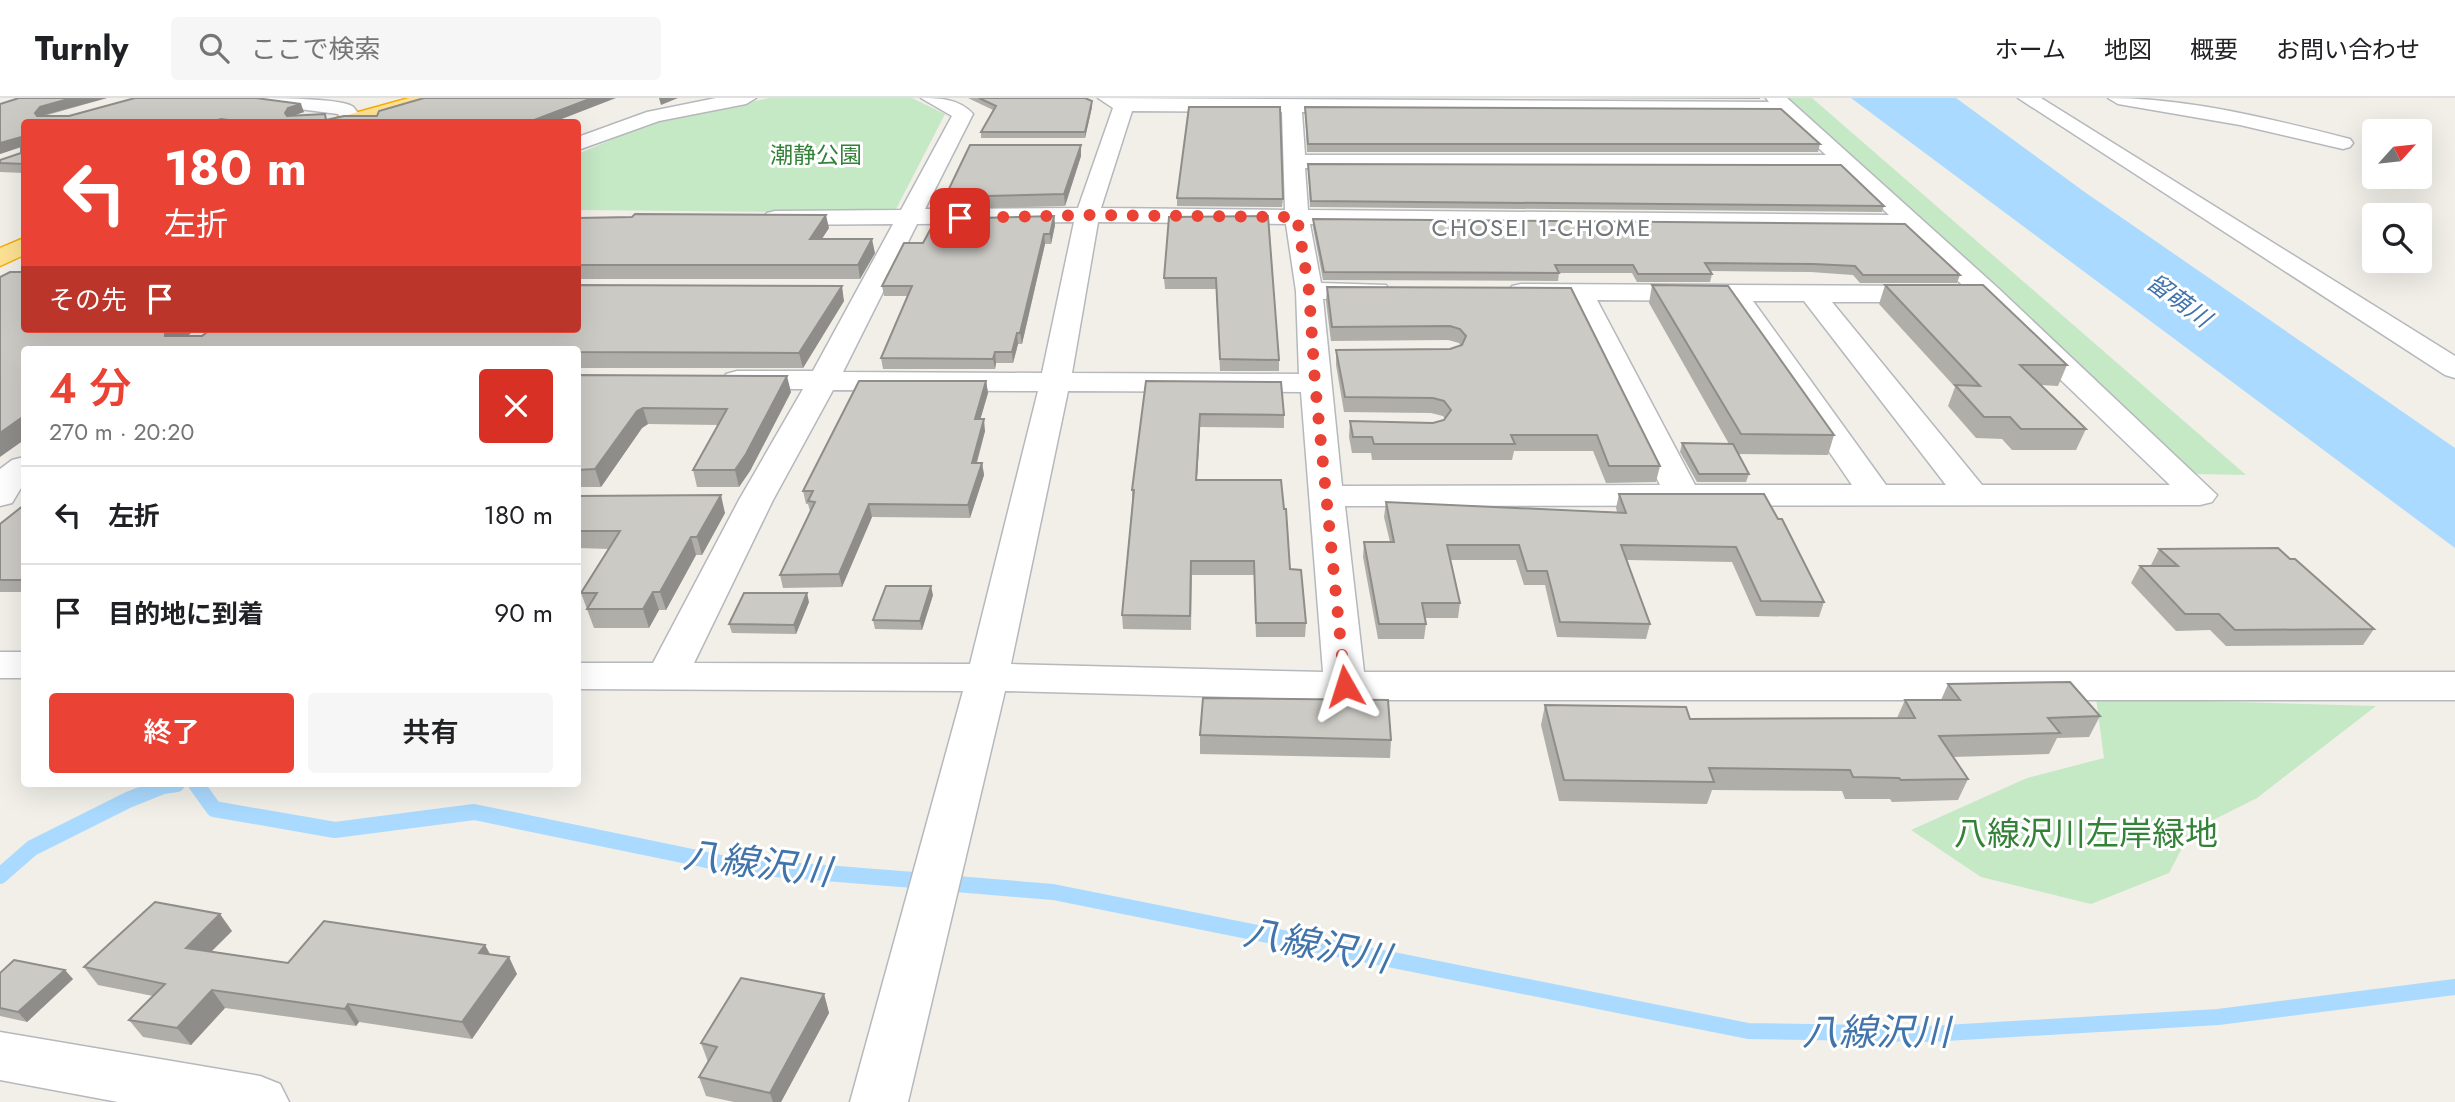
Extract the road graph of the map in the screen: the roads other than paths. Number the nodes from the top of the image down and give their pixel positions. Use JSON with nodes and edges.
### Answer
{"nodes":[{"id":1,"x":260,"y":98,"type":"edge"},
{"id":2,"x":386,"y":98,"type":"edge"},
{"id":3,"x":431,"y":98,"type":"edge"},
{"id":4,"x":746,"y":98,"type":"edge"},
{"id":5,"x":931,"y":98,"type":"edge"},
{"id":6,"x":2028,"y":98,"type":"edge"},
{"id":7,"x":2118,"y":98,"type":"edge"},
{"id":8,"x":316,"y":101,"type":"edge"},
{"id":9,"x":1116,"y":101,"type":"edge"},
{"id":10,"x":1292,"y":102,"type":"edge"},
{"id":11,"x":1782,"y":103,"type":"edge"},
{"id":12,"x":353,"y":118,"type":"edge"},
{"id":13,"x":581,"y":143,"type":"edge"},
{"id":14,"x":2343,"y":143,"type":"dead end"},
{"id":15,"x":946,"y":147,"type":"junction"},
{"id":16,"x":974,"y":147,"type":"edge"},
{"id":17,"x":1296,"y":161,"type":"junction"},
{"id":18,"x":1845,"y":162,"type":"junction"},
{"id":19,"x":1087,"y":215,"type":"junction"},
{"id":20,"x":1297,"y":217,"type":"junction"},
{"id":21,"x":757,"y":218,"type":"edge"},
{"id":22,"x":909,"y":219,"type":"junction"},
{"id":23,"x":1910,"y":222,"type":"junction"},
{"id":24,"x":21,"y":229,"type":"edge"},
{"id":25,"x":0,"y":239,"type":"edge"},
{"id":26,"x":21,"y":247,"type":"edge"},
{"id":27,"x":0,"y":258,"type":"edge"},
{"id":28,"x":1309,"y":291,"type":"junction"},
{"id":29,"x":1404,"y":291,"type":"edge"},
{"id":30,"x":1498,"y":292,"type":"edge"},
{"id":31,"x":1579,"y":292,"type":"junction"},
{"id":32,"x":1734,"y":293,"type":"junction"},
{"id":33,"x":1811,"y":293,"type":"junction"},
{"id":34,"x":1989,"y":294,"type":"junction"},
{"id":35,"x":1323,"y":363,"type":"junction"},
{"id":36,"x":2455,"y":369,"type":"edge"},
{"id":37,"x":714,"y":380,"type":"edge"},
{"id":38,"x":823,"y":381,"type":"junction"},
{"id":39,"x":1055,"y":382,"type":"junction"},
{"id":40,"x":21,"y":469,"type":"edge"},
{"id":41,"x":1876,"y":495,"type":"junction"},
{"id":42,"x":1972,"y":495,"type":"junction"},
{"id":43,"x":1327,"y":496,"type":"junction"},
{"id":44,"x":1683,"y":496,"type":"junction"},
{"id":45,"x":0,"y":497,"type":"edge"},
{"id":46,"x":21,"y":498,"type":"edge"},
{"id":47,"x":714,"y":500,"type":"edge"},
{"id":48,"x":755,"y":500,"type":"junction"},
{"id":49,"x":0,"y":665,"type":"edge"},
{"id":50,"x":21,"y":665,"type":"edge"},
{"id":51,"x":581,"y":676,"type":"edge"},
{"id":52,"x":666,"y":677,"type":"junction"},
{"id":53,"x":987,"y":680,"type":"junction"},
{"id":54,"x":1345,"y":686,"type":"junction"},
{"id":55,"x":2454,"y":687,"type":"edge"},
{"id":56,"x":0,"y":1056,"type":"edge"},
{"id":57,"x":260,"y":1102,"type":"edge"},
{"id":58,"x":879,"y":1102,"type":"edge"}],
"edges":[{"from":1,"to":8,"type":"street"},
{"from":2,"to":12,"type":"highway"},
{"from":3,"to":12,"type":"highway"},
{"from":4,"to":13,"type":"street"},
{"from":5,"to":15,"type":"street"},
{"from":6,"to":36,"type":"street"},
{"from":7,"to":14,"type":"street"},
{"from":8,"to":12,"type":"street"},
{"from":9,"to":10,"type":"street"},
{"from":9,"to":19,"type":"street"},
{"from":10,"to":11,"type":"street"},
{"from":10,"to":17,"type":"street"},
{"from":11,"to":18,"type":"street"},
{"from":15,"to":16,"type":"street"},
{"from":15,"to":22,"type":"street"},
{"from":17,"to":18,"type":"street"},
{"from":17,"to":20,"type":"street"},
{"from":18,"to":23,"type":"street"},
{"from":19,"to":20,"type":"street"},
{"from":19,"to":22,"type":"street"},
{"from":19,"to":39,"type":"street"},
{"from":20,"to":23,"type":"street"},
{"from":20,"to":28,"type":"street"},
{"from":21,"to":22,"type":"street"},
{"from":22,"to":38,"type":"street"},
{"from":23,"to":34,"type":"street"},
{"from":24,"to":25,"type":"highway"},
{"from":26,"to":27,"type":"highway"},
{"from":28,"to":29,"type":"street"},
{"from":28,"to":35,"type":"street"},
{"from":30,"to":31,"type":"street"},
{"from":31,"to":32,"type":"street"},
{"from":31,"to":44,"type":"street"},
{"from":32,"to":33,"type":"street"},
{"from":32,"to":41,"type":"street"},
{"from":33,"to":34,"type":"street"},
{"from":33,"to":42,"type":"street"},
{"from":34,"to":42,"type":"street"},
{"from":35,"to":39,"type":"street"},
{"from":35,"to":43,"type":"street"},
{"from":37,"to":38,"type":"street"},
{"from":38,"to":39,"type":"street"},
{"from":38,"to":48,"type":"street"},
{"from":39,"to":53,"type":"street"},
{"from":40,"to":45,"type":"street"},
{"from":41,"to":42,"type":"street"},
{"from":41,"to":44,"type":"street"},
{"from":43,"to":44,"type":"street"},
{"from":43,"to":54,"type":"street"},
{"from":45,"to":46,"type":"street"},
{"from":47,"to":48,"type":"street"},
{"from":48,"to":52,"type":"street"},
{"from":49,"to":50,"type":"street"},
{"from":51,"to":52,"type":"street"},
{"from":52,"to":53,"type":"street"},
{"from":53,"to":54,"type":"street"},
{"from":53,"to":58,"type":"street"},
{"from":54,"to":55,"type":"street"},
{"from":56,"to":57,"type":"street"}]}
